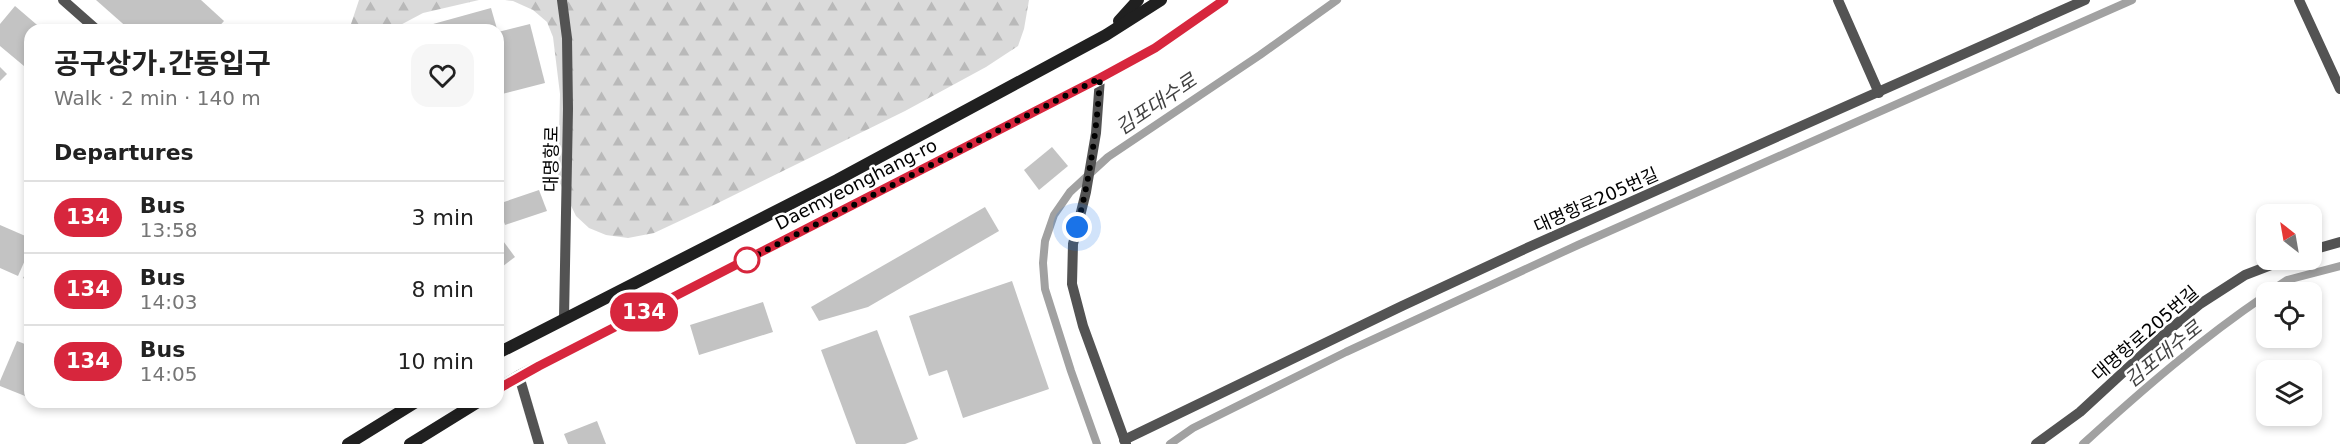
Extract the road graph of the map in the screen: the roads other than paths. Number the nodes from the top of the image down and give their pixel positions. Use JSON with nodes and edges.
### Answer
{"nodes":[{"id":1,"x":63,"y":0,"type":"edge"},
{"id":2,"x":562,"y":0,"type":"edge"},
{"id":3,"x":1138,"y":0,"type":"edge"},
{"id":4,"x":1161,"y":0,"type":"edge"},
{"id":5,"x":1224,"y":0,"type":"edge"},
{"id":6,"x":1838,"y":0,"type":"edge"},
{"id":7,"x":2085,"y":0,"type":"edge"},
{"id":8,"x":2299,"y":0,"type":"edge"},
{"id":9,"x":90,"y":24,"type":"edge"},
{"id":10,"x":1107,"y":35,"type":"junction"},
{"id":11,"x":1100,"y":78,"type":"junction"},
{"id":12,"x":2340,"y":89,"type":"edge"},
{"id":13,"x":1879,"y":93,"type":"junction"},
{"id":14,"x":2340,"y":242,"type":"edge"},
{"id":15,"x":2322,"y":247,"type":"edge"},
{"id":16,"x":2258,"y":270,"type":"edge"},
{"id":17,"x":564,"y":318,"type":"junction"},
{"id":18,"x":504,"y":350,"type":"edge"},
{"id":19,"x":519,"y":376,"type":"junction"},
{"id":20,"x":504,"y":385,"type":"edge"},
{"id":21,"x":406,"y":408,"type":"edge"},
{"id":22,"x":468,"y":408,"type":"edge"},
{"id":23,"x":1125,"y":442,"type":"edge"},
{"id":24,"x":348,"y":444,"type":"edge"},
{"id":25,"x":410,"y":444,"type":"edge"},
{"id":26,"x":538,"y":444,"type":"edge"},
{"id":27,"x":2036,"y":444,"type":"edge"}],
"edges":[{"from":1,"to":9,"type":"lane"},
{"from":2,"to":17,"type":"lane","name":"대명항로"},
{"from":3,"to":10,"type":"main road"},
{"from":4,"to":10,"type":"main road","name":"Daemyeonghang-ro"},
{"from":5,"to":11,"type":"main road","name":"Daemyeonghang-ro"},
{"from":6,"to":13,"type":"lane"},
{"from":7,"to":13,"type":"lane","name":"대명항로205번길"},
{"from":8,"to":12,"type":"lane"},
{"from":10,"to":17,"type":"main road","name":"Daemyeonghang-ro"},
{"from":11,"to":19,"type":"main road","name":"Daemyeonghang-ro"},
{"from":11,"to":23,"type":"lane"},
{"from":13,"to":23,"type":"lane","name":"대명항로205번길"},
{"from":14,"to":15,"type":"lane"},
{"from":16,"to":27,"type":"lane","name":"대명항로205번길"},
{"from":17,"to":18,"type":"main road","name":"Daemyeonghang-ro"},
{"from":19,"to":20,"type":"main road","name":"Daemyeonghang-ro"},
{"from":19,"to":26,"type":"lane"},
{"from":21,"to":24,"type":"main road"},
{"from":22,"to":25,"type":"main road"}]}
